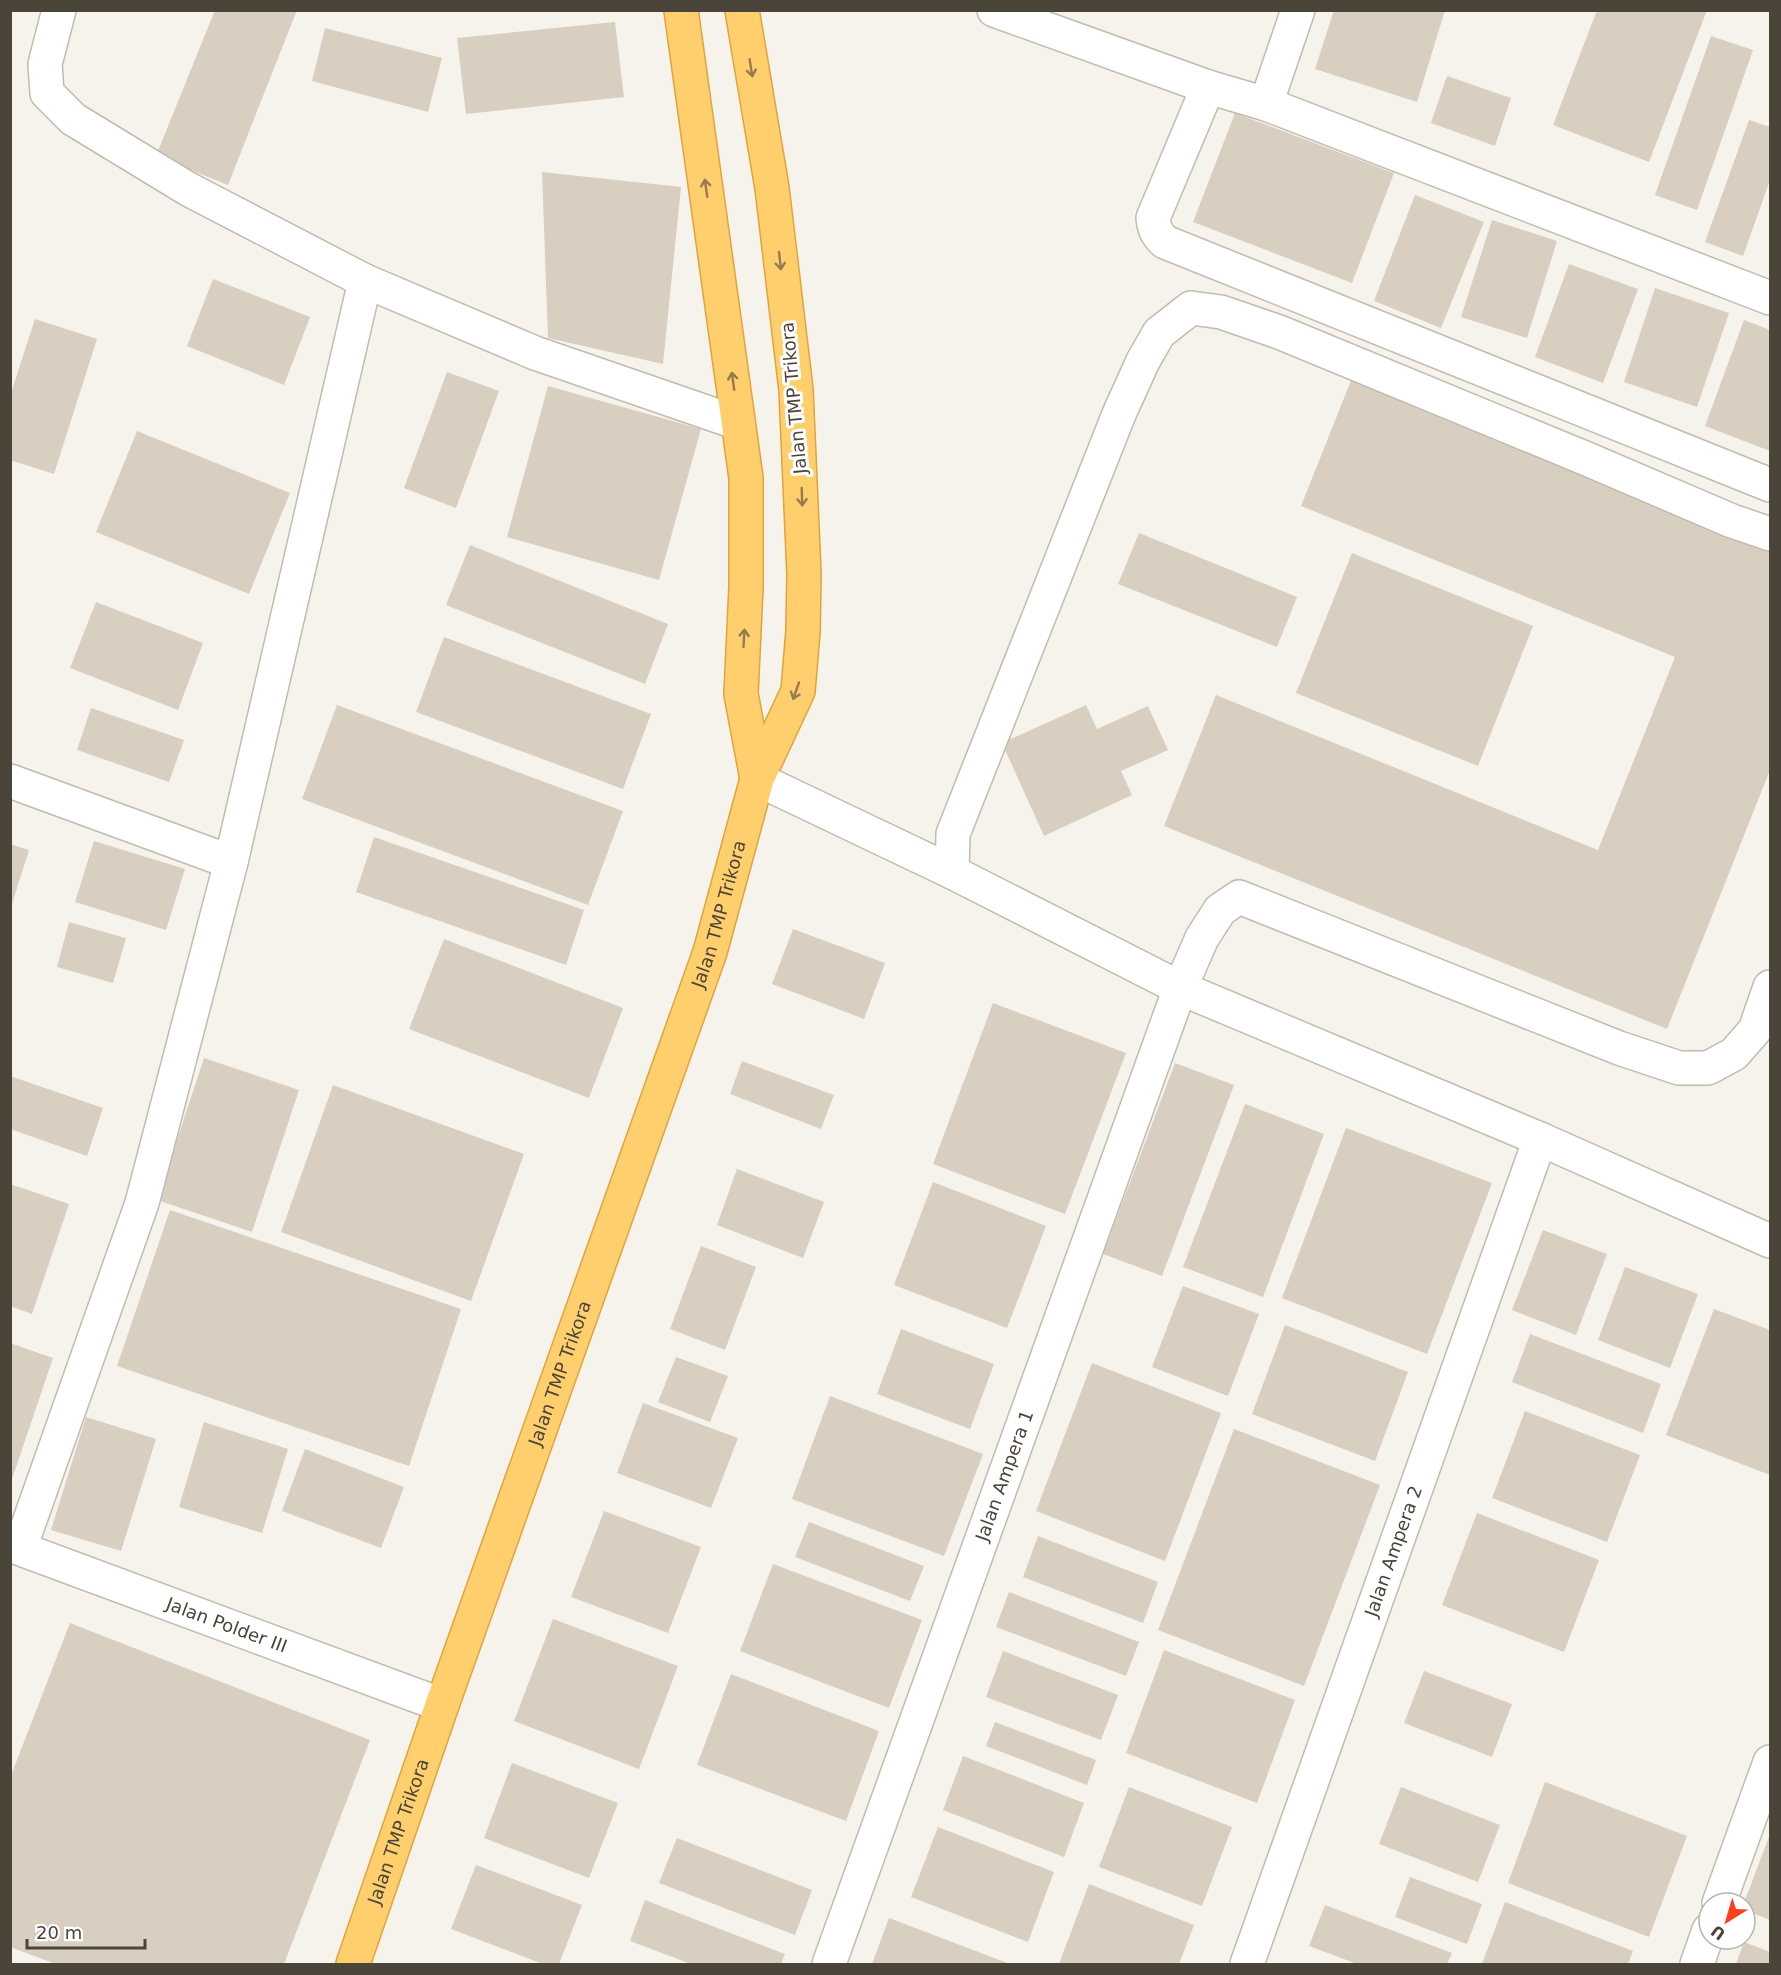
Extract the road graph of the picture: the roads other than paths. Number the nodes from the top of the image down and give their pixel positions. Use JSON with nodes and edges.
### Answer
{"nodes":[{"id":1,"x":59,"y":10,"type":"edge"},
{"id":2,"x":681,"y":10,"type":"edge"},
{"id":3,"x":742,"y":10,"type":"edge"},
{"id":4,"x":994,"y":10,"type":"edge"},
{"id":5,"x":1298,"y":10,"type":"edge"},
{"id":6,"x":1208,"y":87,"type":"junction"},
{"id":7,"x":1266,"y":104,"type":"junction"},
{"id":8,"x":365,"y":281,"type":"junction"},
{"id":9,"x":1770,"y":298,"type":"edge"},
{"id":10,"x":738,"y":423,"type":"junction"},
{"id":11,"x":1770,"y":485,"type":"edge"},
{"id":12,"x":1770,"y":534,"type":"edge"},
{"id":13,"x":757,"y":779,"type":"junction"},
{"id":14,"x":10,"y":781,"type":"edge"},
{"id":15,"x":231,"y":862,"type":"junction"},
{"id":16,"x":952,"y":872,"type":"junction"},
{"id":17,"x":1770,"y":987,"type":"edge"},
{"id":18,"x":1180,"y":988,"type":"junction"},
{"id":19,"x":1540,"y":1139,"type":"junction"},
{"id":20,"x":1770,"y":1238,"type":"edge"},
{"id":21,"x":15,"y":1547,"type":"edge"},
{"id":22,"x":442,"y":1705,"type":"junction"},
{"id":23,"x":1770,"y":1762,"type":"edge"},
{"id":24,"x":1723,"y":1891,"type":"edge"},
{"id":25,"x":353,"y":1965,"type":"edge"},
{"id":26,"x":829,"y":1965,"type":"edge"},
{"id":27,"x":1247,"y":1965,"type":"edge"}],
"edges":[{"from":1,"to":8,"type":"street"},
{"from":10,"to":2,"type":"highway","name":"Jalan TMP Trikora","one_way":true},
{"from":3,"to":13,"type":"highway","name":"Jalan TMP Trikora","one_way":true},
{"from":4,"to":6,"type":"street"},
{"from":5,"to":7,"type":"street"},
{"from":6,"to":7,"type":"street"},
{"from":6,"to":11,"type":"street"},
{"from":7,"to":9,"type":"street"},
{"from":8,"to":10,"type":"street"},
{"from":8,"to":15,"type":"street"},
{"from":13,"to":10,"type":"highway","name":"Jalan TMP Trikora","one_way":true},
{"from":12,"to":16,"type":"street"},
{"from":13,"to":16,"type":"street"},
{"from":13,"to":22,"type":"highway","name":"Jalan TMP Trikora"},
{"from":14,"to":15,"type":"street"},
{"from":15,"to":21,"type":"street"},
{"from":16,"to":18,"type":"street"},
{"from":17,"to":18,"type":"street","name":"Jalan Ampera 1"},
{"from":18,"to":19,"type":"street"},
{"from":18,"to":26,"type":"street","name":"Jalan Ampera 1"},
{"from":19,"to":20,"type":"street"},
{"from":19,"to":27,"type":"street","name":"Jalan Ampera 2"},
{"from":21,"to":22,"type":"street","name":"Jalan Polder III"},
{"from":22,"to":25,"type":"highway","name":"Jalan TMP Trikora"},
{"from":23,"to":24,"type":"street"}]}
